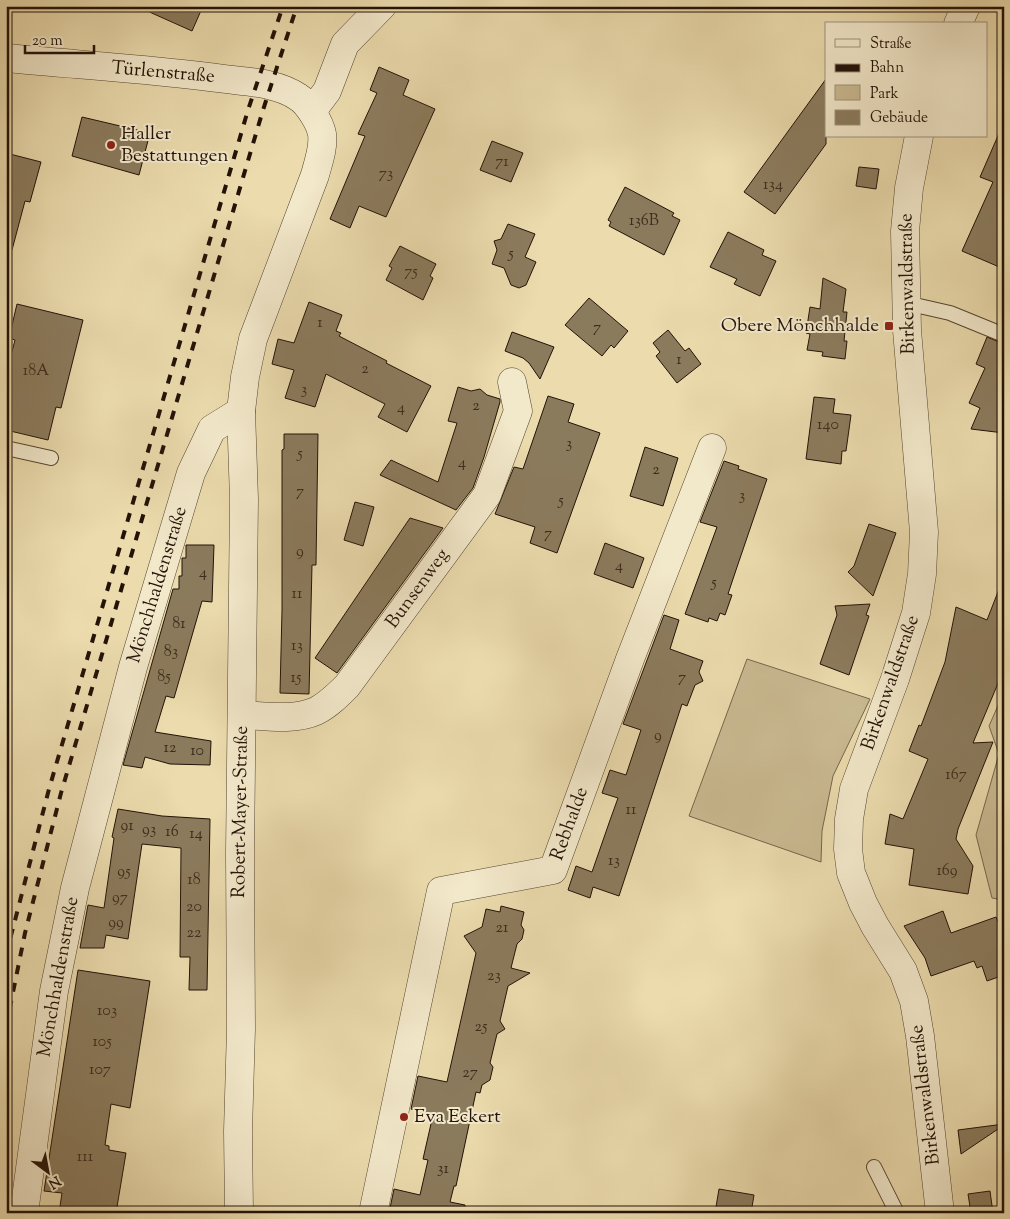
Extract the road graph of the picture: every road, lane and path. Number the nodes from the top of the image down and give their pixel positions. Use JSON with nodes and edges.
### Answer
{"nodes":[{"id":1,"x":382,"y":6,"type":"edge"},
{"id":2,"x":966,"y":6,"type":"edge"},
{"id":3,"x":959,"y":22,"type":"edge"},
{"id":4,"x":6,"y":58,"type":"edge"},
{"id":5,"x":312,"y":111,"type":"junction"},
{"id":6,"x":919,"y":138,"type":"edge"},
{"id":7,"x":906,"y":303,"type":"junction"},
{"id":8,"x":1004,"y":335,"type":"edge"},
{"id":9,"x":512,"y":382,"type":"dead end"},
{"id":10,"x":241,"y":412,"type":"junction"},
{"id":11,"x":6,"y":448,"type":"edge"},
{"id":12,"x":712,"y":448,"type":"dead end"},
{"id":13,"x":51,"y":458,"type":"dead end"},
{"id":14,"x":242,"y":715,"type":"junction"},
{"id":15,"x":874,"y":1167,"type":"dead end"},
{"id":16,"x":24,"y":1213,"type":"edge"},
{"id":17,"x":239,"y":1213,"type":"edge"},
{"id":18,"x":373,"y":1213,"type":"edge"},
{"id":19,"x":896,"y":1213,"type":"edge"},
{"id":20,"x":940,"y":1213,"type":"edge"}],
"edges":[{"from":1,"to":5,"type":"street"},
{"from":2,"to":3,"type":"street"},
{"from":4,"to":5,"type":"street","name":"Türlenstraße"},
{"from":5,"to":10,"type":"street"},
{"from":6,"to":7,"type":"street","name":"Birkenwaldstraße"},
{"from":7,"to":8,"type":"lane"},
{"from":7,"to":20,"type":"street","name":"Birkenwaldstraße"},
{"from":9,"to":14,"type":"street","name":"Bunsenweg"},
{"from":10,"to":14,"type":"street","name":"Robert-Mayer-Straße"},
{"from":10,"to":16,"type":"street","name":"Mönchhaldenstraße"},
{"from":11,"to":13,"type":"lane"},
{"from":12,"to":18,"type":"street","name":"Rebhalde"},
{"from":14,"to":17,"type":"street","name":"Robert-Mayer-Straße"},
{"from":15,"to":19,"type":"lane"}]}
